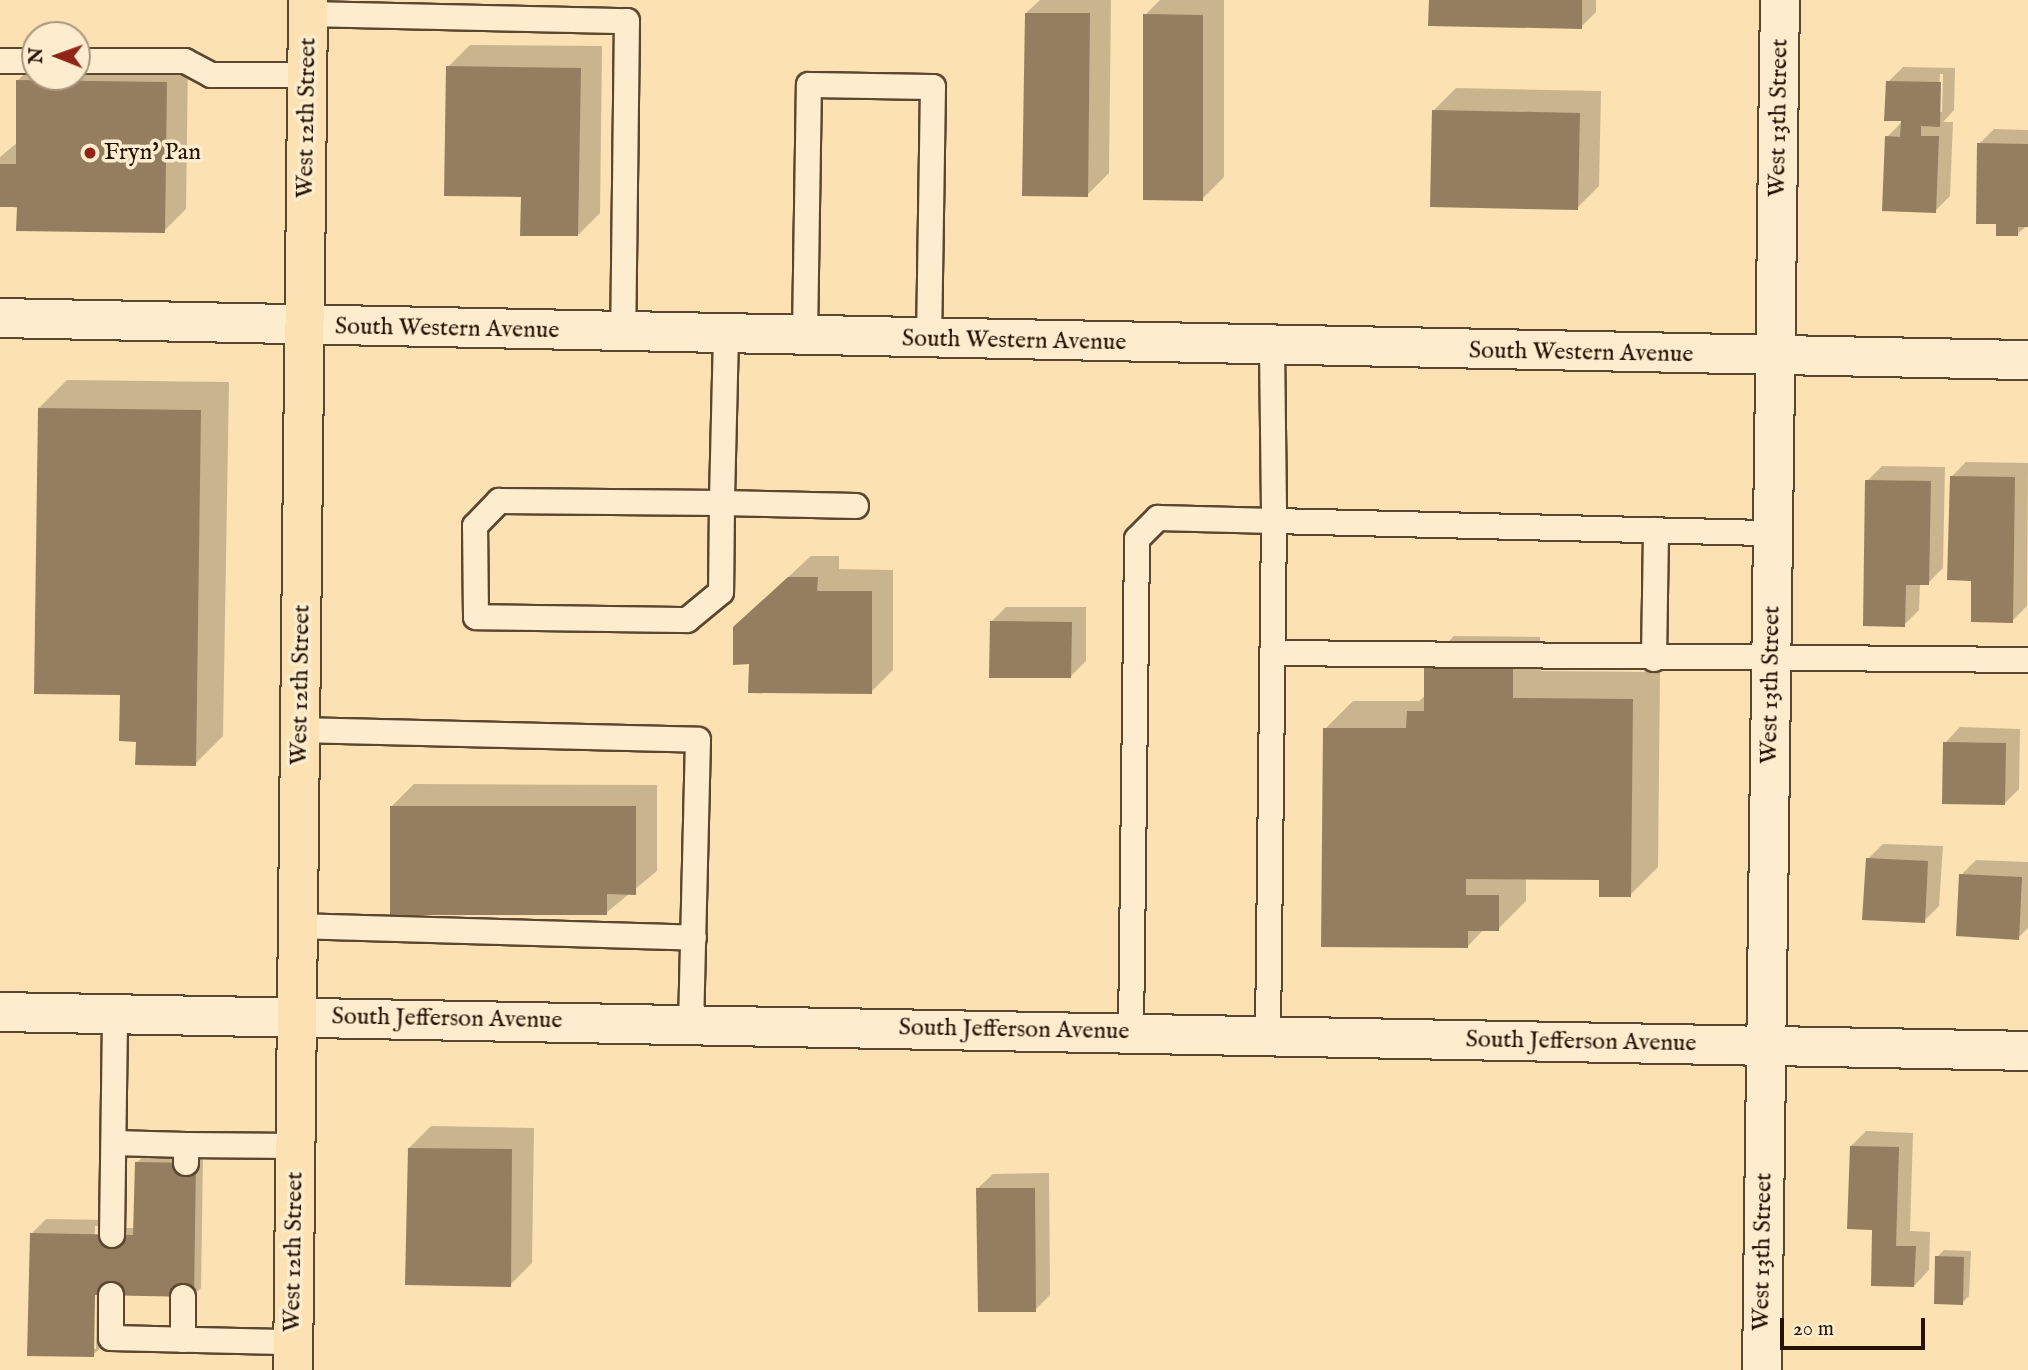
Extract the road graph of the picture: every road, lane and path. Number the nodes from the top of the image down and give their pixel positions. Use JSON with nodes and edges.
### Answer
{"nodes":[{"id":1,"x":1780,"y":0,"type":"edge"},
{"id":2,"x":308,"y":7,"type":"edge"},
{"id":3,"x":0,"y":61,"type":"edge"},
{"id":4,"x":21,"y":61,"type":"edge"},
{"id":5,"x":91,"y":61,"type":"edge"},
{"id":6,"x":308,"y":75,"type":"junction"},
{"id":7,"x":0,"y":318,"type":"edge"},
{"id":8,"x":305,"y":327,"type":"junction"},
{"id":9,"x":623,"y":333,"type":"junction"},
{"id":10,"x":726,"y":335,"type":"junction"},
{"id":11,"x":805,"y":337,"type":"junction"},
{"id":12,"x":929,"y":339,"type":"junction"},
{"id":13,"x":1272,"y":346,"type":"junction"},
{"id":14,"x":1776,"y":357,"type":"junction"},
{"id":15,"x":2028,"y":360,"type":"edge"},
{"id":16,"x":722,"y":503,"type":"junction"},
{"id":17,"x":856,"y":506,"type":"dead end"},
{"id":18,"x":1274,"y":521,"type":"junction"},
{"id":19,"x":1656,"y":530,"type":"junction"},
{"id":20,"x":1773,"y":533,"type":"junction"},
{"id":21,"x":1272,"y":653,"type":"junction"},
{"id":22,"x":1771,"y":658,"type":"junction"},
{"id":23,"x":1654,"y":659,"type":"junction"},
{"id":24,"x":2028,"y":660,"type":"edge"},
{"id":25,"x":300,"y":730,"type":"junction"},
{"id":26,"x":298,"y":926,"type":"junction"},
{"id":27,"x":694,"y":938,"type":"junction"},
{"id":28,"x":0,"y":1012,"type":"edge"},
{"id":29,"x":115,"y":1014,"type":"junction"},
{"id":30,"x":296,"y":1016,"type":"junction"},
{"id":31,"x":691,"y":1024,"type":"junction"},
{"id":32,"x":1131,"y":1033,"type":"junction"},
{"id":33,"x":1268,"y":1036,"type":"junction"},
{"id":34,"x":1765,"y":1046,"type":"junction"},
{"id":35,"x":2028,"y":1051,"type":"edge"},
{"id":36,"x":114,"y":1143,"type":"junction"},
{"id":37,"x":295,"y":1146,"type":"junction"},
{"id":38,"x":112,"y":1235,"type":"dead end"},
{"id":39,"x":111,"y":1295,"type":"dead end"},
{"id":40,"x":183,"y":1297,"type":"dead end"},
{"id":41,"x":183,"y":1340,"type":"junction"},
{"id":42,"x":293,"y":1356,"type":"edge"},
{"id":43,"x":1762,"y":1370,"type":"edge"}],
"edges":[{"from":1,"to":14,"type":"street","name":"West 13th Street"},
{"from":2,"to":6,"type":"main road","name":"West 12th Street"},
{"from":2,"to":9,"type":"lane"},
{"from":3,"to":4,"type":"lane"},
{"from":5,"to":6,"type":"lane"},
{"from":6,"to":8,"type":"main road","name":"West 12th Street"},
{"from":7,"to":8,"type":"street","name":"South Western Avenue"},
{"from":8,"to":9,"type":"street","name":"South Western Avenue"},
{"from":8,"to":25,"type":"main road","name":"West 12th Street"},
{"from":9,"to":10,"type":"street","name":"South Western Avenue"},
{"from":10,"to":11,"type":"street","name":"South Western Avenue"},
{"from":10,"to":16,"type":"lane"},
{"from":11,"to":12,"type":"street","name":"South Western Avenue"},
{"from":11,"to":12,"type":"lane"},
{"from":12,"to":13,"type":"street","name":"South Western Avenue"},
{"from":13,"to":14,"type":"street","name":"South Western Avenue"},
{"from":13,"to":18,"type":"lane"},
{"from":14,"to":15,"type":"street","name":"South Western Avenue"},
{"from":14,"to":20,"type":"street","name":"West 13th Street"},
{"from":16,"to":16,"type":"lane"},
{"from":16,"to":17,"type":"lane"},
{"from":18,"to":19,"type":"lane"},
{"from":18,"to":21,"type":"lane"},
{"from":18,"to":32,"type":"lane"},
{"from":19,"to":20,"type":"lane"},
{"from":19,"to":23,"type":"lane"},
{"from":20,"to":22,"type":"street","name":"West 13th Street"},
{"from":21,"to":23,"type":"lane"},
{"from":21,"to":33,"type":"lane"},
{"from":22,"to":23,"type":"lane"},
{"from":22,"to":24,"type":"lane"},
{"from":22,"to":34,"type":"street","name":"West 13th Street"},
{"from":25,"to":26,"type":"main road","name":"West 12th Street"},
{"from":25,"to":27,"type":"lane"},
{"from":26,"to":27,"type":"lane"},
{"from":26,"to":30,"type":"main road","name":"West 12th Street"},
{"from":27,"to":31,"type":"lane"},
{"from":28,"to":29,"type":"street","name":"South Jefferson Avenue"},
{"from":29,"to":30,"type":"street","name":"South Jefferson Avenue"},
{"from":29,"to":36,"type":"lane"},
{"from":30,"to":31,"type":"street","name":"South Jefferson Avenue"},
{"from":30,"to":37,"type":"main road","name":"West 12th Street"},
{"from":31,"to":32,"type":"street","name":"South Jefferson Avenue"},
{"from":32,"to":33,"type":"street","name":"South Jefferson Avenue"},
{"from":33,"to":34,"type":"street","name":"South Jefferson Avenue"},
{"from":34,"to":35,"type":"street","name":"South Jefferson Avenue"},
{"from":34,"to":43,"type":"street","name":"West 13th Street"},
{"from":36,"to":37,"type":"lane"},
{"from":36,"to":38,"type":"lane"},
{"from":37,"to":42,"type":"main road","name":"West 12th Street"},
{"from":39,"to":41,"type":"lane"},
{"from":40,"to":41,"type":"lane"},
{"from":41,"to":42,"type":"lane"}]}
